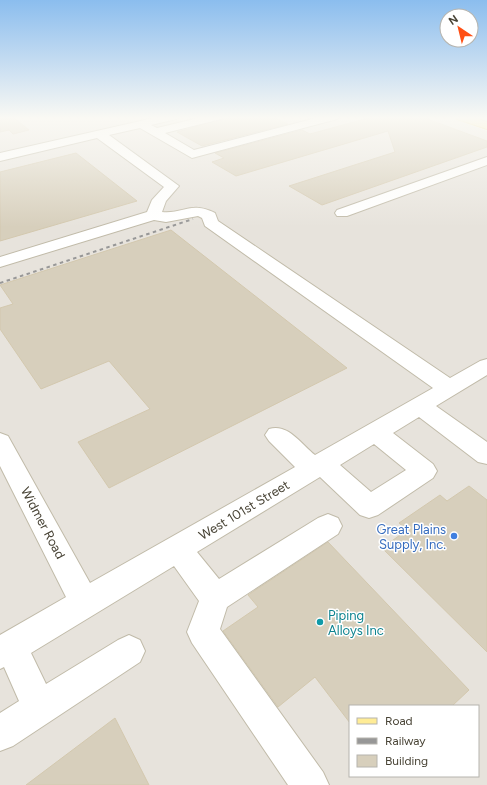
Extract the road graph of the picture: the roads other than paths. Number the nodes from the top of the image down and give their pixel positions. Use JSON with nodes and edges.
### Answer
{"nodes":[{"id":1,"x":14,"y":154,"type":"edge"},
{"id":2,"x":127,"y":154,"type":"edge"},
{"id":3,"x":0,"y":157,"type":"edge"},
{"id":4,"x":487,"y":161,"type":"edge"},
{"id":5,"x":342,"y":213,"type":"dead end"},
{"id":6,"x":154,"y":215,"type":"junction"},
{"id":7,"x":0,"y":262,"type":"edge"},
{"id":8,"x":485,"y":371,"type":"edge"},
{"id":9,"x":449,"y":388,"type":"junction"},
{"id":10,"x":420,"y":406,"type":"junction"},
{"id":11,"x":376,"y":432,"type":"junction"},
{"id":12,"x":277,"y":435,"type":"dead end"},
{"id":13,"x":0,"y":442,"type":"edge"},
{"id":14,"x":487,"y":455,"type":"edge"},
{"id":15,"x":318,"y":466,"type":"junction"},
{"id":16,"x":328,"y":526,"type":"dead end"},
{"id":17,"x":178,"y":548,"type":"junction"},
{"id":18,"x":215,"y":598,"type":"junction"},
{"id":19,"x":85,"y":603,"type":"junction"},
{"id":20,"x":6,"y":650,"type":"edge"},
{"id":21,"x":129,"y":650,"type":"dead end"},
{"id":22,"x":40,"y":708,"type":"junction"},
{"id":23,"x":0,"y":733,"type":"edge"},
{"id":24,"x":310,"y":785,"type":"edge"}],
"edges":[{"from":1,"to":3,"type":"street"},
{"from":2,"to":6,"type":"street"},
{"from":4,"to":5,"type":"street"},
{"from":6,"to":7,"type":"street"},
{"from":6,"to":9,"type":"street"},
{"from":8,"to":9,"type":"street","name":"West 101st Street"},
{"from":9,"to":10,"type":"street","name":"West 101st Street"},
{"from":10,"to":11,"type":"street","name":"West 101st Street"},
{"from":10,"to":14,"type":"street"},
{"from":11,"to":15,"type":"street","name":"West 101st Street"},
{"from":11,"to":15,"type":"street"},
{"from":12,"to":15,"type":"street"},
{"from":13,"to":19,"type":"street","name":"Widmer Road"},
{"from":15,"to":17,"type":"street","name":"West 101st Street"},
{"from":16,"to":18,"type":"street"},
{"from":17,"to":18,"type":"street"},
{"from":17,"to":19,"type":"street","name":"West 101st Street"},
{"from":18,"to":24,"type":"street"},
{"from":19,"to":20,"type":"street","name":"West 101st Street"},
{"from":20,"to":22,"type":"street"},
{"from":21,"to":22,"type":"street"},
{"from":22,"to":23,"type":"street"}]}
